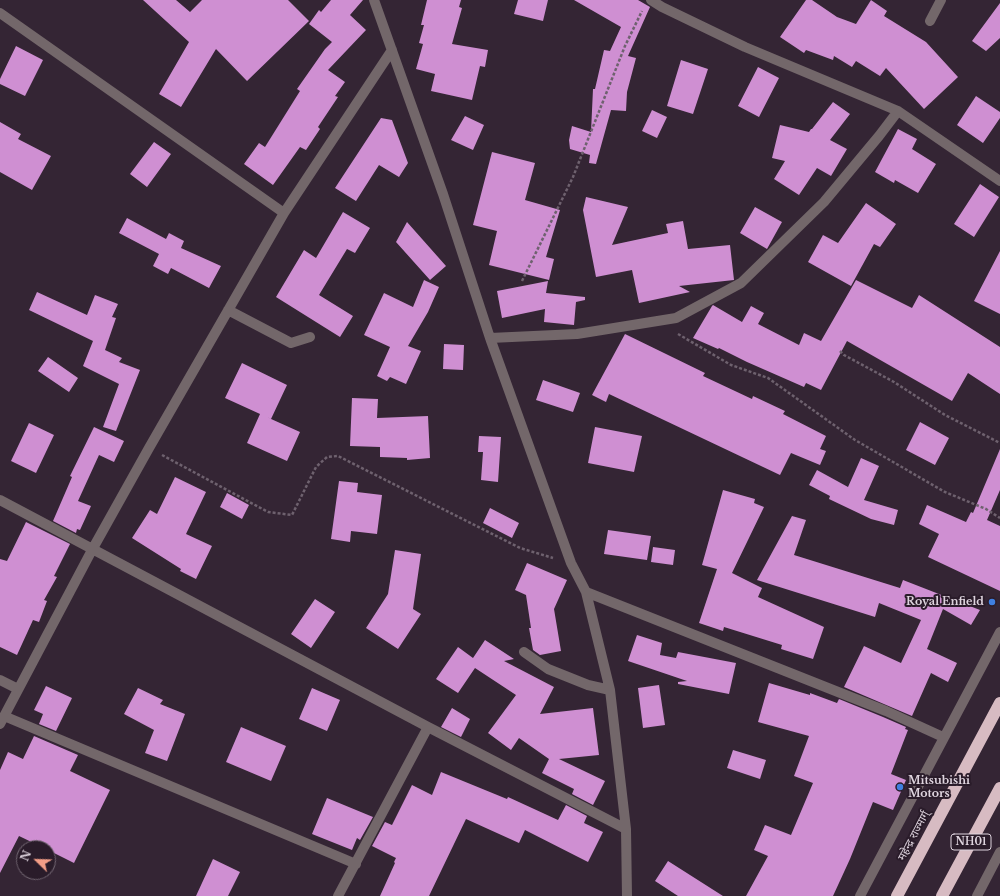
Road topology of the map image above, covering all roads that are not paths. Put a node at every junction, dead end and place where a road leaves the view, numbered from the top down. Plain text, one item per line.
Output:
1 (374, 0) edge
2 (941, 0) edge
3 (647, 3) edge
4 (0, 13) edge
5 (930, 20) dead end
6 (392, 50) junction
7 (898, 111) junction
8 (1000, 181) edge
9 (284, 212) junction
10 (228, 310) junction
11 (310, 337) dead end
12 (490, 338) junction
13 (0, 500) edge
14 (92, 550) junction
15 (586, 592) junction
16 (1000, 632) edge
17 (524, 652) dead end
18 (0, 680) edge
19 (18, 689) junction
20 (610, 690) junction
21 (1000, 703) edge
22 (2, 720) edge
23 (428, 727) junction
24 (943, 737) junction
25 (1000, 788) edge
26 (626, 829) junction
27 (1000, 852) edge
28 (356, 864) junction
29 (338, 896) edge
30 (627, 896) edge
31 (860, 896) edge
32 (897, 896) edge
33 (942, 896) edge
34 (976, 896) edge

1 - 6 street
2 - 5 street
3 - 7 street
4 - 9 street
6 - 9 street
6 - 12 street
7 - 8 street
7 - 12 street
9 - 10 street
10 - 11 street
10 - 14 street
12 - 15 street
13 - 14 street
14 - 19 street
14 - 23 street
15 - 20 street
15 - 24 street
16 - 24 street
17 - 20 street
18 - 19 street
19 - 22 street
20 - 26 street
21 - 32 highway, महेन्द्र राज्मार्ग्
22 - 28 street
23 - 26 street
23 - 28 street
24 - 31 street
25 - 33 highway, NH01
26 - 30 street
27 - 34 street
28 - 29 street

